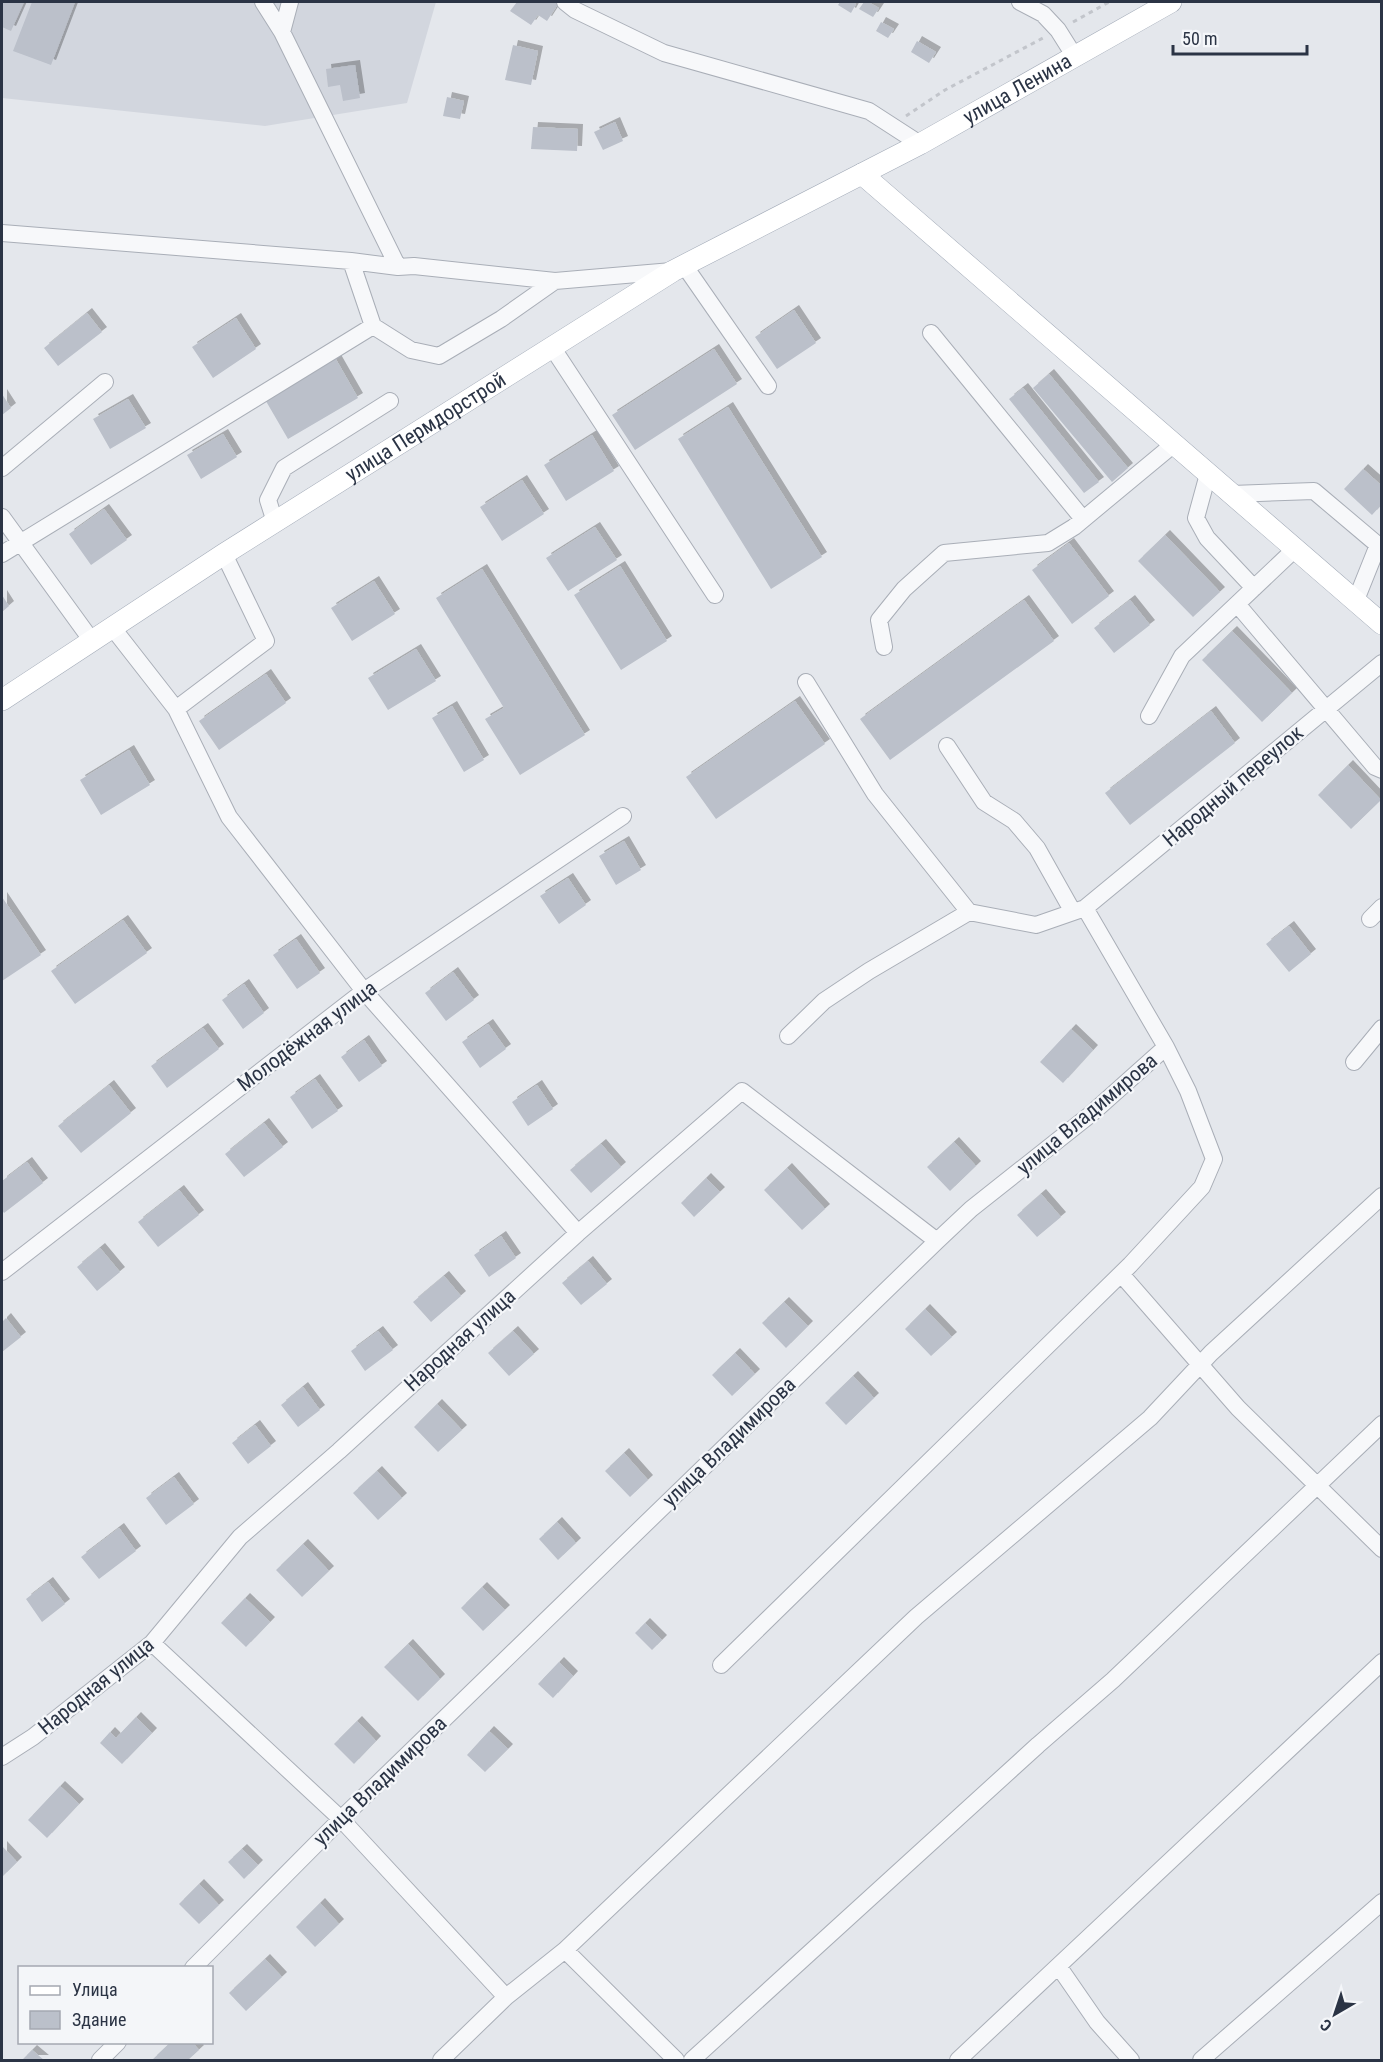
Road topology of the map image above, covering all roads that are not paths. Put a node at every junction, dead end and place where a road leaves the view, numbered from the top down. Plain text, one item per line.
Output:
1 (263, 2) edge
2 (290, 2) edge
3 (565, 2) edge
4 (1020, 2) edge
5 (1171, 2) edge
6 (282, 32) junction
7 (1075, 57) junction
8 (920, 144) junction
9 (862, 174) junction
10 (2, 234) edge
11 (351, 261) junction
12 (398, 267) junction
13 (678, 268) junction
14 (555, 281) junction
15 (373, 326) junction
16 (931, 333) dead end
17 (552, 347) junction
18 (105, 382) dead end
19 (768, 386) dead end
20 (390, 401) dead end
21 (1174, 444) junction
22 (2, 468) edge
23 (1208, 474) junction
24 (1232, 494) junction
25 (2, 517) edge
26 (1083, 519) junction
27 (275, 522) junction
28 (20, 542) junction
29 (1295, 549) junction
30 (2, 554) edge
31 (224, 554) junction
32 (1254, 588) junction
33 (715, 595) dead end
34 (1356, 600) junction
35 (1237, 604) junction
36 (1382, 624) edge
37 (112, 627) junction
38 (92, 641) junction
39 (884, 647) dead end
40 (1382, 663) edge
41 (806, 682) dead end
42 (2, 700) edge
43 (1327, 708) junction
44 (176, 709) junction
45 (1149, 716) dead end
46 (947, 746) dead end
47 (1382, 770) edge
48 (623, 816) dead end
49 (1079, 910) junction
50 (969, 912) junction
51 (364, 991) junction
52 (1382, 1029) edge
53 (788, 1036) dead end
54 (1166, 1047) junction
55 (1354, 1062) dead end
56 (1382, 1196) edge
57 (578, 1233) junction
58 (937, 1241) junction
59 (2, 1272) edge
60 (1121, 1274) junction
61 (1201, 1364) junction
62 (1382, 1424) edge
63 (1317, 1485) junction
64 (1382, 1549) edge
65 (152, 1643) junction
66 (1382, 1662) edge
67 (721, 1665) dead end
68 (2, 1757) edge
69 (341, 1819) junction
70 (1382, 1902) edge
71 (565, 1950) junction
72 (195, 1966) edge
73 (1059, 1967) junction
74 (506, 1997) junction
75 (117, 2044) edge
76 (100, 2061) edge
77 (441, 2061) edge
78 (676, 2061) edge
79 (692, 2061) edge
80 (958, 2061) edge
81 (1131, 2061) edge
82 (1201, 2061) edge

1 - 6 street
2 - 6 street
3 - 8 street
4 - 7 street
5 - 7 main road, улица Ленина
6 - 12 street
7 - 8 main road, улица Ленина
8 - 9 main road, улица Ленина
9 - 13 main road, улица Пермдорстрой
9 - 21 main road
10 - 11 street
11 - 12 street
11 - 15 street
12 - 14 street
13 - 14 street
13 - 17 main road, улица Пермдорстрой
13 - 19 street
14 - 15 street
15 - 28 street
16 - 26 street
17 - 27 main road, улица Пермдорстрой
17 - 33 street
18 - 22 street
20 - 27 street
21 - 23 main road
21 - 26 street
23 - 24 main road
23 - 32 street
24 - 29 main road
24 - 34 street
25 - 28 street
26 - 39 street
27 - 31 main road, улица Пермдорстрой
28 - 30 street
28 - 38 street
29 - 32 street
29 - 34 main road
31 - 37 main road, улица Пермдорстрой
31 - 44 street
32 - 35 street
34 - 36 main road
35 - 43 street
35 - 45 street
37 - 38 main road, улица Пермдорстрой
37 - 44 street
38 - 42 main road, улица Пермдорстрой
40 - 43 street, Народный переулок
41 - 50 street
43 - 47 street
43 - 49 street, Народный переулок
44 - 51 street
46 - 49 street, улица Владимирова
48 - 51 street, Молодёжная улица
49 - 50 street
49 - 54 street, улица Владимирова
50 - 53 street
51 - 57 street
51 - 59 street, Молодёжная улица
52 - 55 street
54 - 58 street, улица Владимирова
54 - 60 street
56 - 61 street
57 - 58 street, Народная улица
57 - 65 street, Народная улица
58 - 69 street, улица Владимирова
60 - 61 street
60 - 67 street
61 - 63 street
61 - 71 street
62 - 63 street
63 - 64 street
63 - 79 street
65 - 68 street, Народная улица
65 - 69 street
66 - 73 street
69 - 72 street, улица Владимирова
69 - 74 street
70 - 82 street
71 - 74 street
71 - 78 street
73 - 80 street
73 - 81 street
74 - 77 street
75 - 76 street

